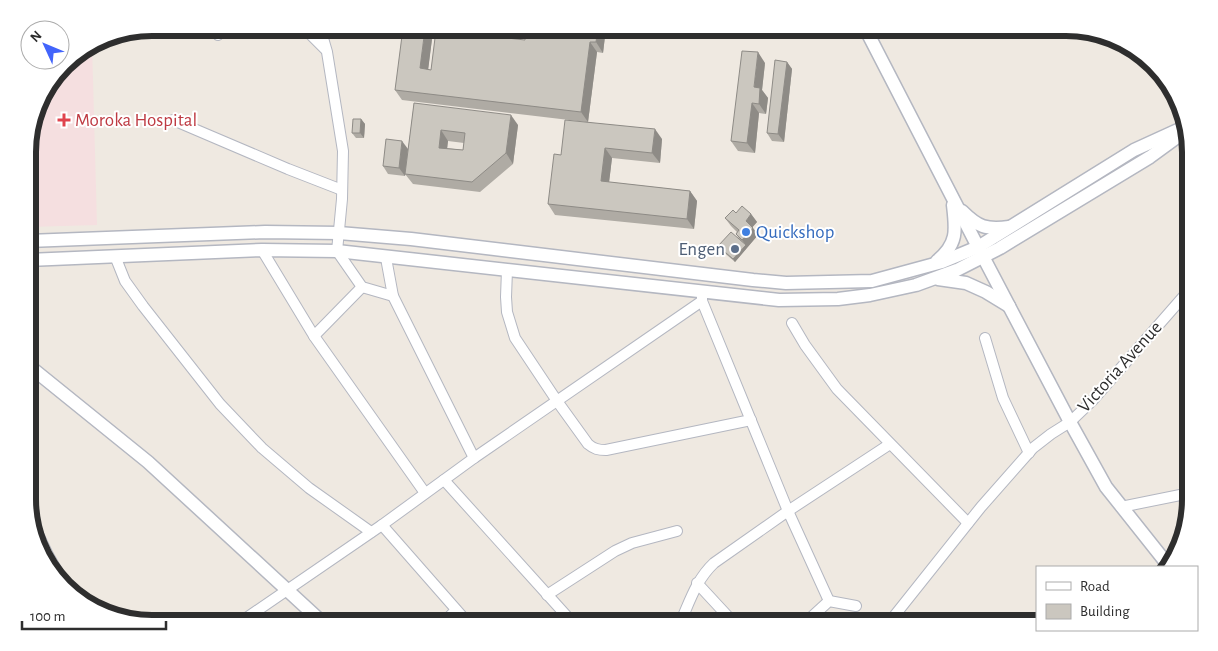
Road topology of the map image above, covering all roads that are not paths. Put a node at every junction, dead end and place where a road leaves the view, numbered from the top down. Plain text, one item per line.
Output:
1 (312, 36) edge
2 (322, 36) edge
3 (869, 36) edge
4 (327, 52) junction
5 (173, 120) dead end
6 (1180, 131) edge
7 (1180, 133) edge
8 (342, 190) junction
9 (954, 201) junction
10 (1014, 226) junction
11 (339, 233) junction
12 (36, 241) edge
13 (262, 250) junction
14 (337, 251) junction
15 (981, 252) junction
16 (115, 256) junction
17 (386, 258) junction
18 (36, 260) edge
19 (933, 264) junction
20 (507, 270) junction
21 (934, 278) junction
22 (362, 287) junction
23 (393, 296) junction
24 (702, 296) junction
25 (1182, 299) edge
26 (1011, 308) junction
27 (792, 323) dead end
28 (314, 336) junction
29 (985, 338) dead end
30 (36, 371) edge
31 (557, 401) junction
32 (751, 420) junction
33 (1070, 422) junction
34 (890, 444) junction
35 (1029, 453) junction
36 (474, 458) junction
37 (444, 480) junction
38 (425, 493) junction
39 (1182, 495) edge
40 (1122, 507) junction
41 (788, 511) junction
42 (968, 523) junction
43 (382, 525) junction
44 (677, 531) dead end
45 (371, 532) junction
46 (1164, 560) edge
47 (697, 583) junction
48 (286, 591) junction
49 (547, 595) junction
50 (829, 601) junction
51 (856, 606) dead end
52 (456, 610) junction
53 (252, 615) edge
54 (312, 615) edge
55 (451, 615) edge
56 (461, 615) edge
57 (566, 615) edge
58 (683, 615) edge
59 (727, 615) edge
60 (814, 615) edge
61 (895, 615) edge

1 - 4 street
2 - 4 street
3 - 9 street
4 - 8 street
5 - 8 street
6 - 10 street
7 - 15 street
8 - 11 street
9 - 10 street
9 - 15 street
9 - 19 street
10 - 15 street
11 - 12 street
11 - 14 street
11 - 19 street
13 - 14 street
13 - 16 street
13 - 28 street
14 - 17 street
14 - 22 street
15 - 19 street
15 - 21 street
15 - 26 street
16 - 18 street
16 - 45 street
17 - 20 street
17 - 23 street
20 - 24 street
20 - 31 street
21 - 24 street
21 - 26 street
22 - 23 street
22 - 28 street
23 - 36 street
24 - 31 street
24 - 32 street
25 - 33 street, Victoria Avenue
26 - 33 street
27 - 34 street
28 - 38 street
29 - 35 street
30 - 48 street
31 - 32 street
31 - 36 street
32 - 41 street
33 - 35 street, Victoria Avenue
33 - 40 street
34 - 41 street
34 - 42 street
35 - 42 street, Victoria Avenue
36 - 37 street
37 - 38 street
37 - 49 street
38 - 43 street
39 - 40 street
40 - 46 street
41 - 47 street
41 - 50 street
42 - 61 street, Victoria Avenue
43 - 45 street
43 - 52 street
44 - 49 street
45 - 48 street
47 - 58 street
47 - 59 street
48 - 53 street
48 - 54 street
49 - 57 street
50 - 51 street
50 - 60 street
52 - 55 street
52 - 56 street

